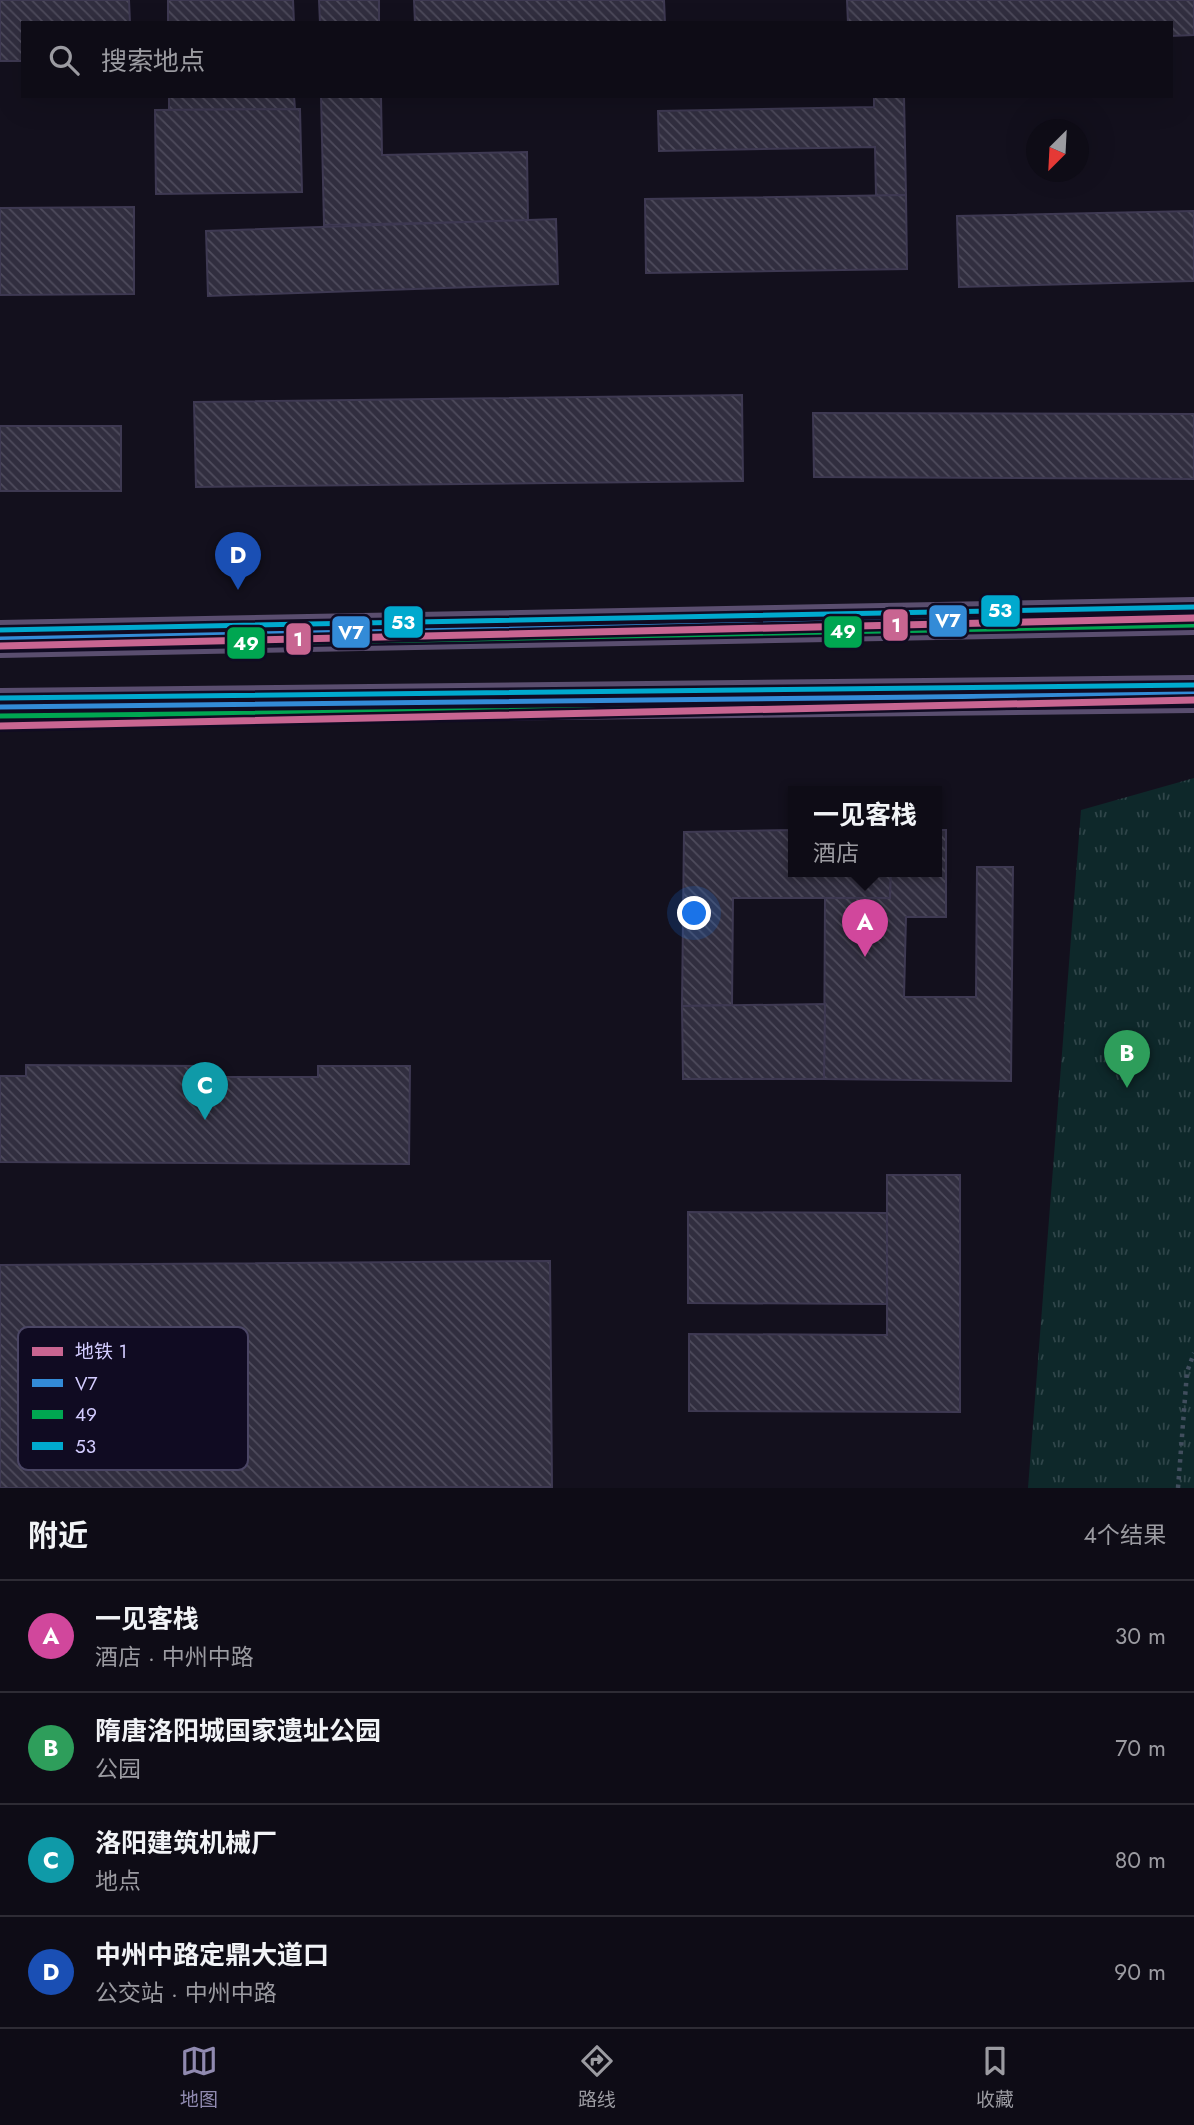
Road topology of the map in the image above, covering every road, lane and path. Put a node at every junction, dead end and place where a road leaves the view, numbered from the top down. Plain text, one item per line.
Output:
1 (1194, 616) edge
2 (0, 639) edge
3 (1194, 694) edge
4 (0, 707) edge
5 (1194, 1353) edge
6 (1178, 1488) edge

1 - 2 main road
3 - 4 main road
5 - 6 path

